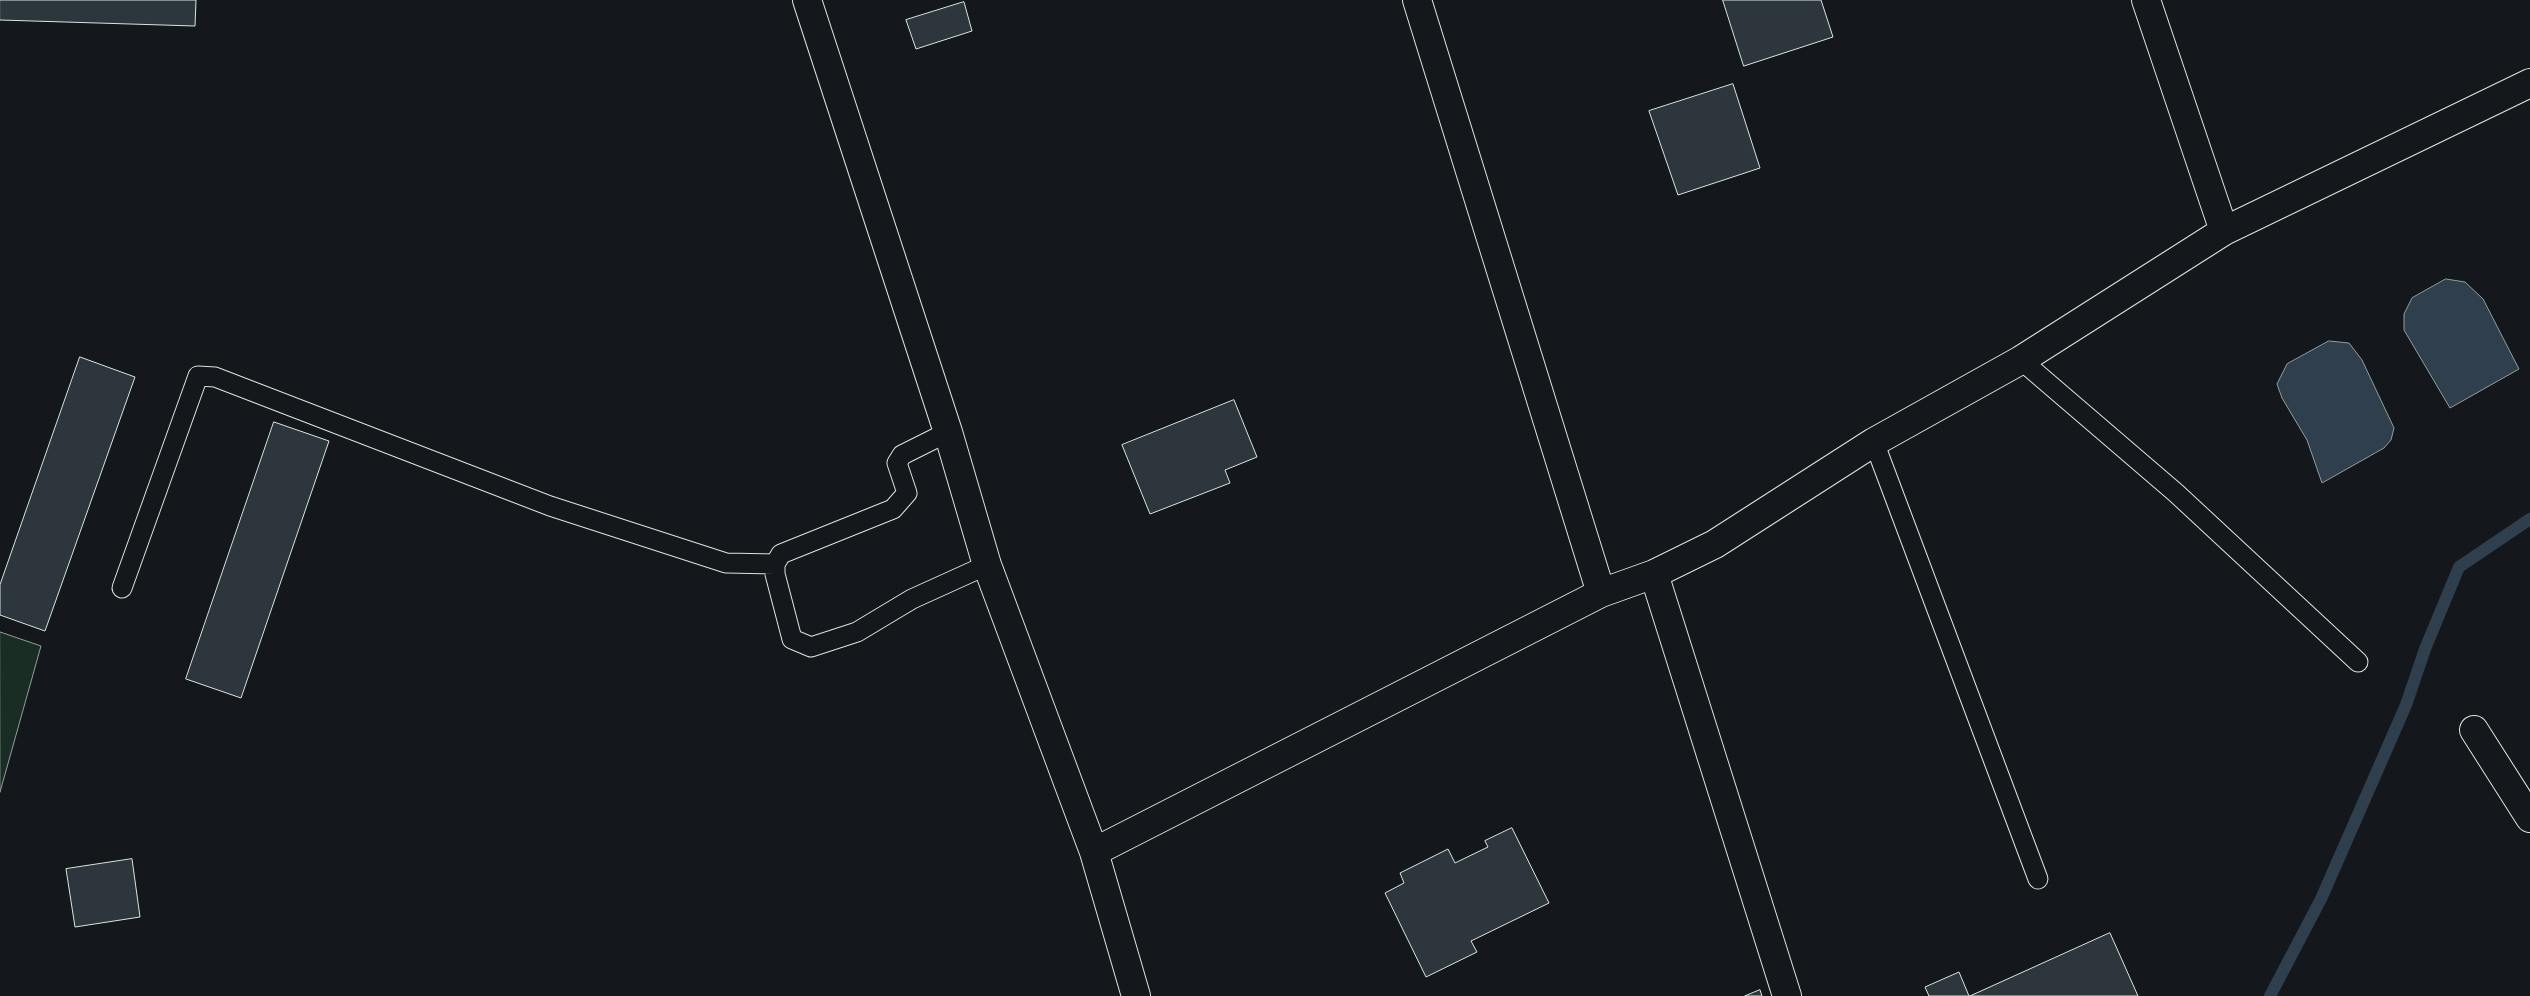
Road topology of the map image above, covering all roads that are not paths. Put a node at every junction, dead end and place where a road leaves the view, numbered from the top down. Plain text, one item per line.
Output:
1 (807, 0) edge
2 (1417, 0) edge
3 (2146, 0) edge
4 (2530, 83) edge
5 (2224, 231) junction
6 (2021, 360) junction
7 (948, 432) junction
8 (1874, 442) junction
9 (775, 564) junction
10 (987, 565) junction
11 (1654, 574) junction
12 (122, 588) dead end
13 (1602, 593) junction
14 (2358, 662) dead end
15 (2474, 730) dead end
16 (2530, 818) edge
17 (1094, 852) junction
18 (2038, 879) dead end
19 (1136, 996) edge
20 (1787, 996) edge

1 - 7 street
2 - 13 street
3 - 5 street
4 - 5 street
5 - 6 street
6 - 8 street
6 - 14 lane
7 - 9 lane
7 - 10 street
8 - 11 street
8 - 18 lane
9 - 10 lane
9 - 12 lane
10 - 17 street
11 - 13 street
11 - 20 street
13 - 17 street
15 - 16 street
17 - 19 street

